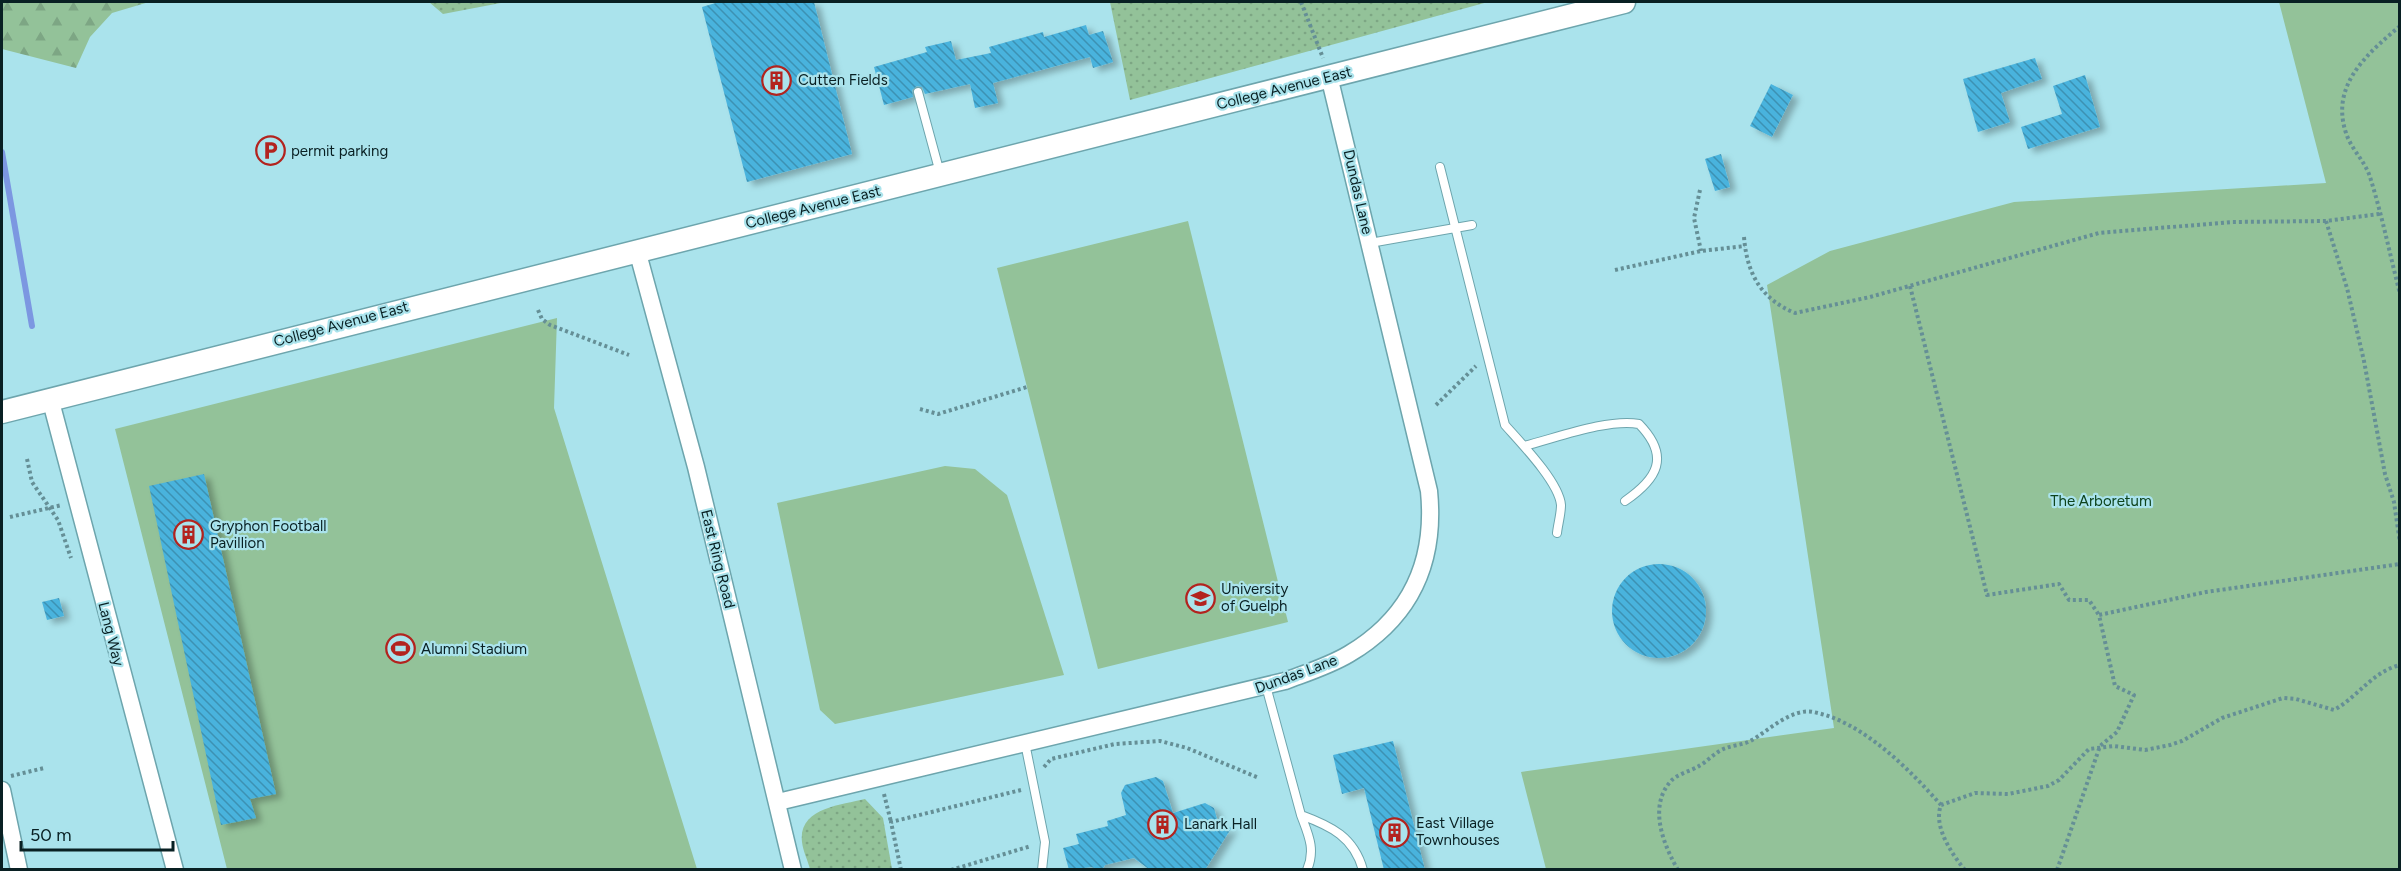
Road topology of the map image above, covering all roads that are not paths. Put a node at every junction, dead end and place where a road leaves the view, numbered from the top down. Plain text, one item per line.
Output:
1 (1624, 2) edge
2 (1329, 76) junction
3 (918, 92) dead end
4 (1440, 167) dead end
5 (941, 176) junction
6 (1472, 225) dead end
7 (1456, 228) junction
8 (1370, 243) junction
9 (638, 250) junction
10 (50, 398) junction
11 (2, 412) edge
12 (1524, 446) junction
13 (1624, 501) dead end
14 (1557, 533) dead end
15 (1266, 686) junction
16 (1025, 744) junction
17 (2, 790) edge
18 (778, 802) junction
19 (1301, 815) junction
20 (18, 870) edge
21 (175, 870) edge
22 (793, 870) edge
23 (1042, 870) edge
24 (1306, 870) edge
25 (1363, 870) edge

1 - 2 street, College Avenue East
2 - 5 street, College Avenue East
2 - 8 street, Dundas Lane
3 - 5 lane
4 - 7 lane
5 - 9 street, College Avenue East
6 - 7 lane
7 - 8 lane
7 - 12 lane
8 - 15 street, Dundas Lane
9 - 10 street, College Avenue East
9 - 18 street, East Ring Road
10 - 11 street, College Avenue East
10 - 21 street, Lang Way
12 - 13 lane
12 - 14 lane
15 - 16 street, Dundas Lane
15 - 19 lane
16 - 18 street, Dundas Lane
16 - 23 lane
17 - 20 street
18 - 22 street, East Ring Road
19 - 24 lane
19 - 25 lane

